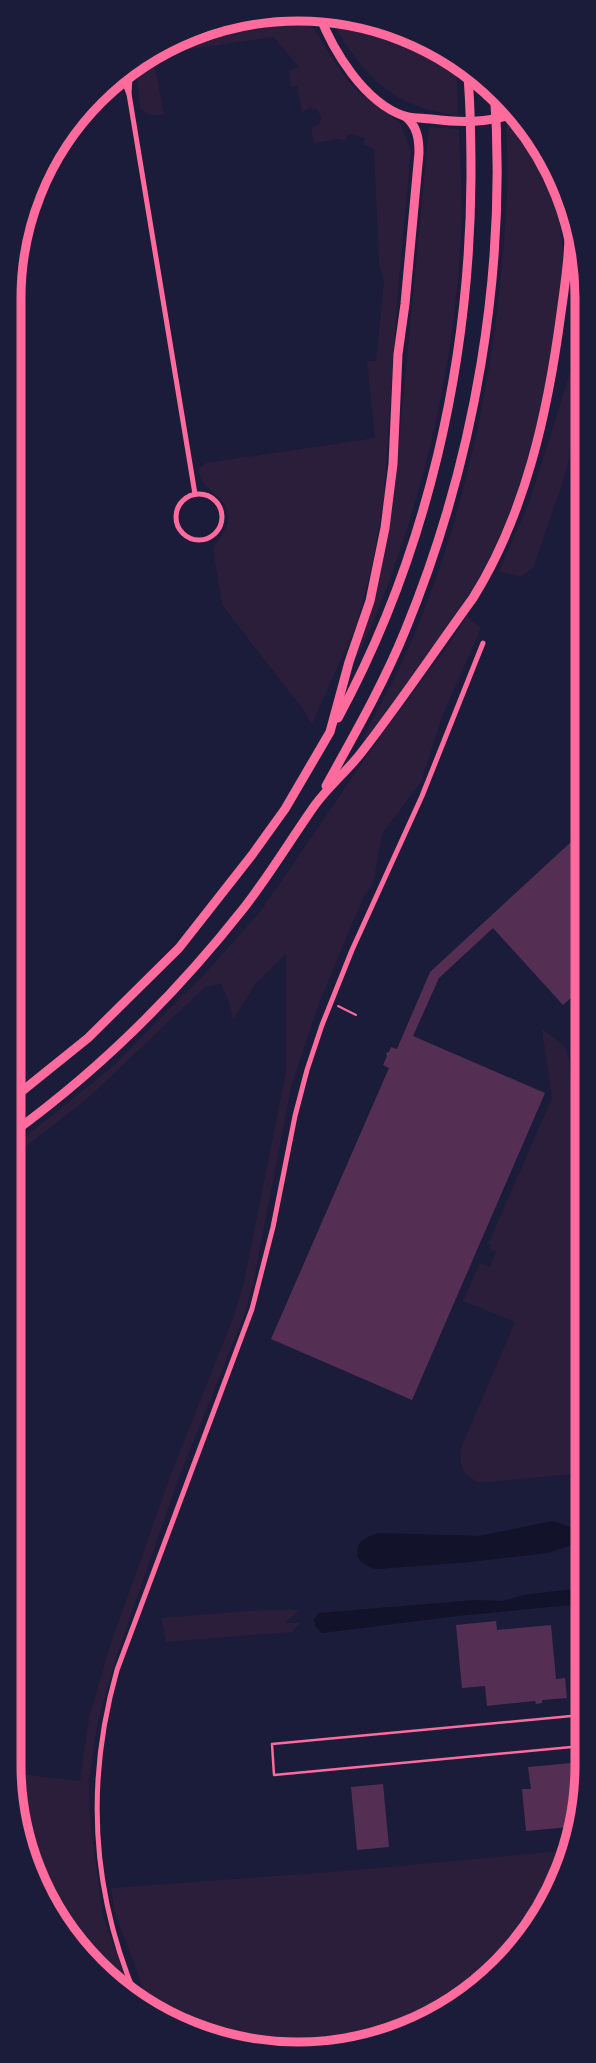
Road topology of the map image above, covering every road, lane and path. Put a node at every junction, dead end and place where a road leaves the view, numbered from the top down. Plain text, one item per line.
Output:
1 (319, 22) edge
2 (322, 22) edge
3 (324, 28) junction
4 (131, 77) edge
5 (468, 79) edge
6 (124, 82) edge
7 (129, 94) junction
8 (495, 103) edge
9 (405, 116) junction
10 (507, 116) edge
11 (569, 238) edge
12 (195, 494) junction
13 (483, 643) dead end
14 (330, 732) junction
15 (317, 803) junction
16 (331, 1003) junction
17 (356, 1015) dead end
18 (21, 1092) edge
19 (21, 1126) edge
20 (575, 1716) edge
21 (575, 1746) edge
22 (133, 1987) edge

1 - 3 street
2 - 3 highway
3 - 9 highway
4 - 7 street
5 - 14 highway
6 - 7 street
7 - 12 street
8 - 15 highway
9 - 10 highway
9 - 14 highway
11 - 15 highway
12 - 12 street
13 - 16 street
14 - 18 highway
15 - 19 highway
16 - 17 path
16 - 22 street
20 - 21 lane

